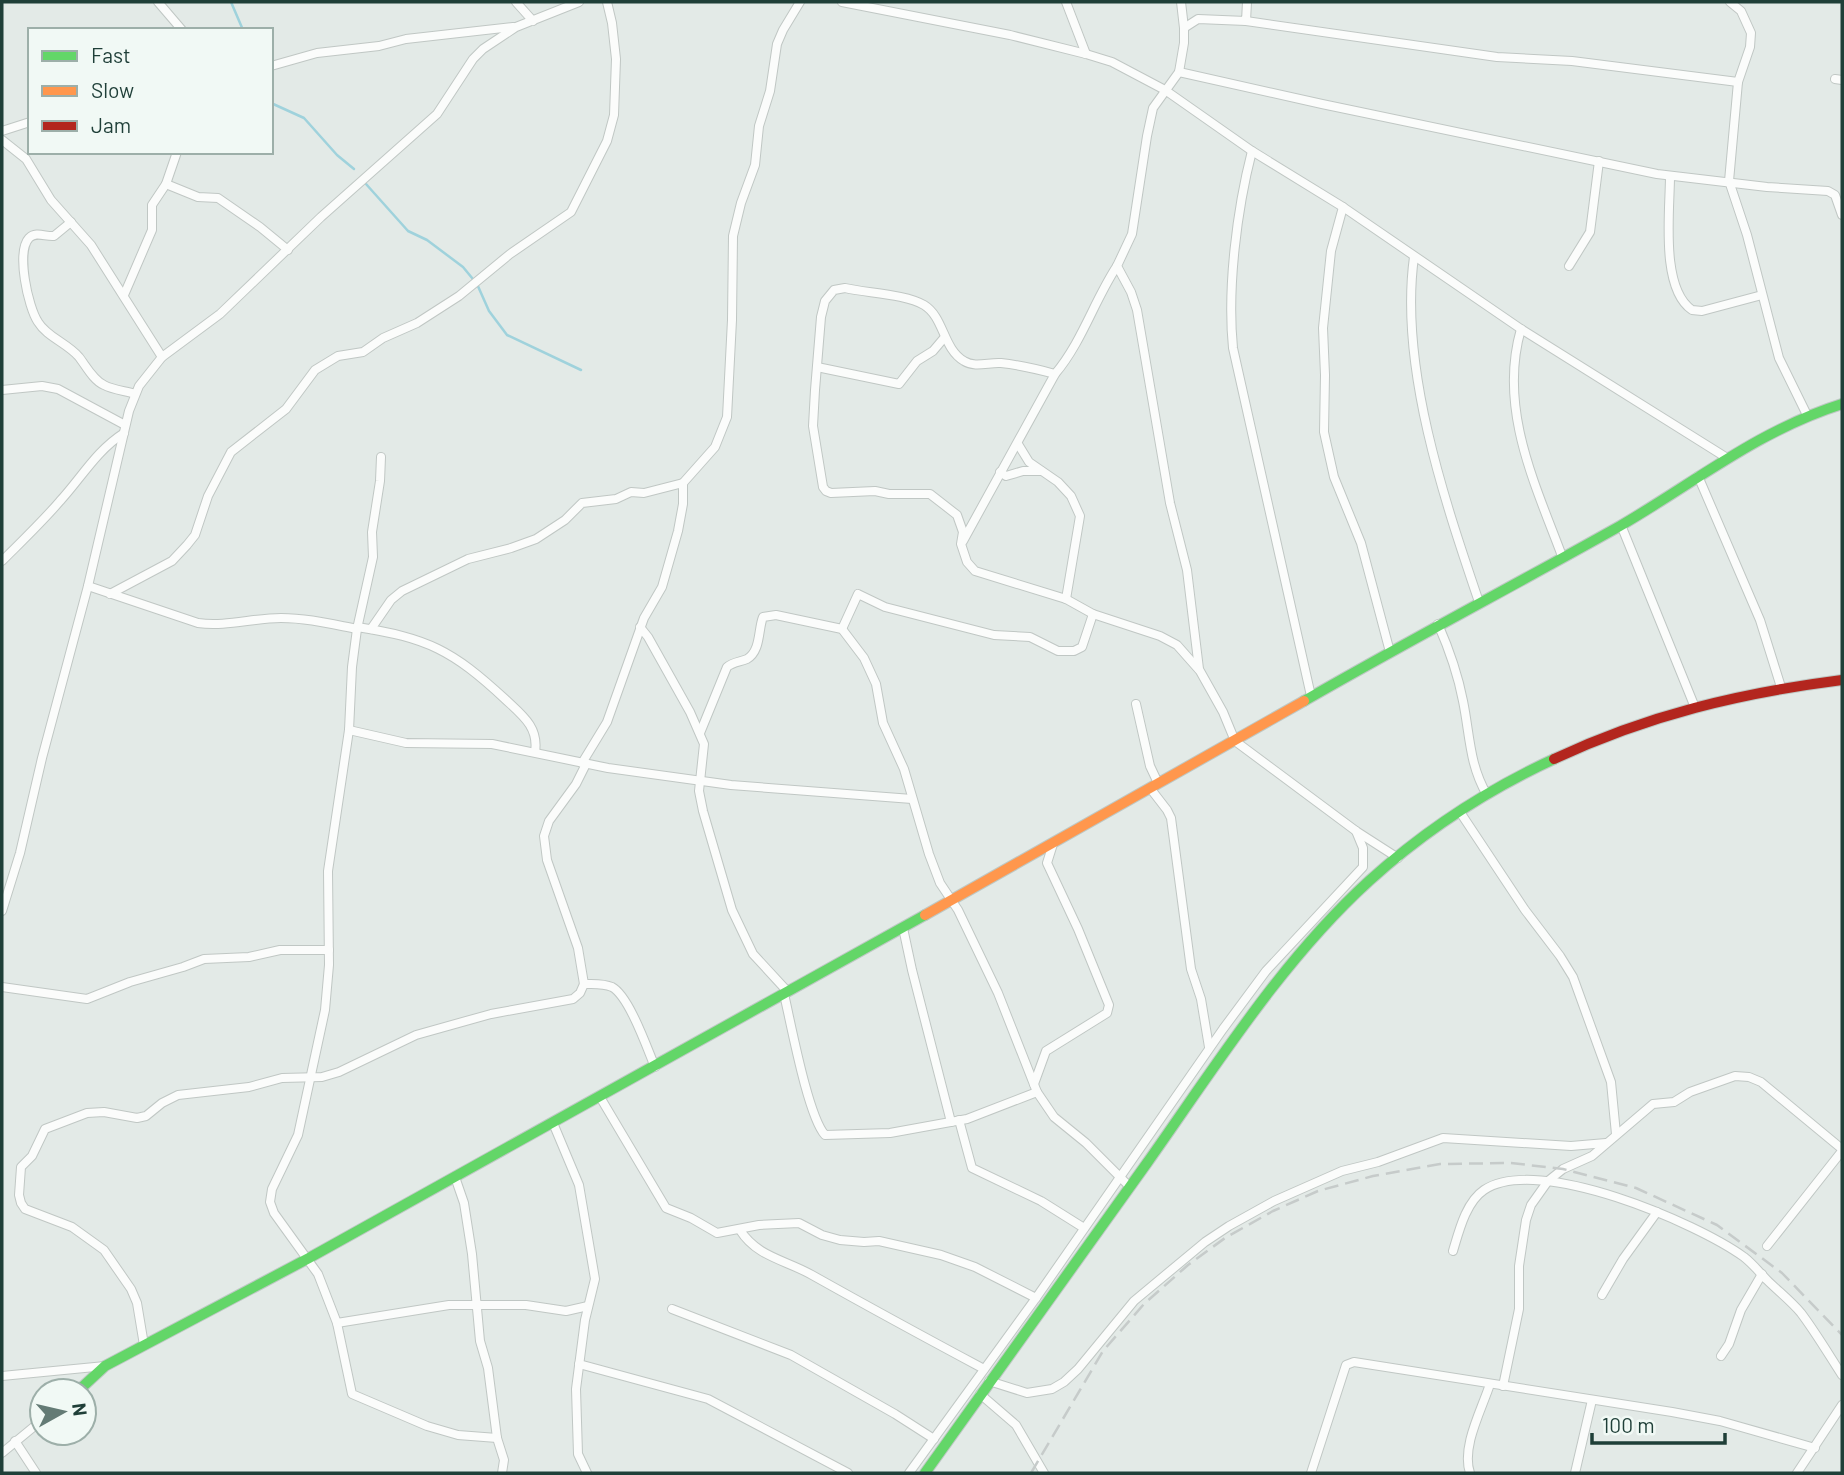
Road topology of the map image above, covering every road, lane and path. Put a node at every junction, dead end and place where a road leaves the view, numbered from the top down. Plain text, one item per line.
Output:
1 (158, 2) edge
2 (516, 2) edge
3 (579, 2) edge
4 (607, 2) edge
5 (800, 2) edge
6 (842, 2) edge
7 (1066, 2) edge
8 (1181, 2) edge
9 (1247, 2) edge
10 (1731, 2) edge
11 (533, 21) junction
12 (1246, 21) junction
13 (516, 27) junction
14 (180, 28) edge
15 (1184, 28) junction
16 (1086, 54) junction
17 (273, 65) edge
18 (1179, 72) junction
19 (1738, 82) junction
20 (1165, 90) junction
21 (28, 123) edge
22 (2, 131) edge
23 (2, 140) edge
24 (1252, 151) junction
25 (176, 154) edge
26 (1599, 161) junction
27 (1670, 176) junction
28 (1729, 181) junction
29 (166, 184) junction
30 (1343, 207) junction
31 (1842, 215) edge
32 (71, 222) junction
33 (288, 250) junction
34 (1414, 257) junction
35 (1117, 266) junction
36 (1569, 266) dead end
37 (124, 295) junction
38 (1762, 295) junction
39 (1521, 329) junction
40 (944, 338) junction
41 (162, 357) junction
42 (817, 367) junction
43 (1055, 374) junction
44 (2, 390) edge
45 (135, 394) junction
46 (1841, 408) edge
47 (1807, 415) junction
48 (125, 429) junction
49 (1018, 444) junction
50 (380, 457) dead end
51 (1727, 458) junction
52 (1041, 471) junction
53 (1000, 472) junction
54 (1698, 477) junction
55 (683, 483) junction
56 (1620, 525) junction
57 (961, 544) junction
58 (1562, 556) junction
59 (2, 561) edge
60 (88, 586) junction
61 (110, 594) junction
62 (1066, 599) junction
63 (1479, 602) junction
64 (1093, 614) junction
65 (1438, 624) junction
66 (640, 627) junction
67 (357, 628) junction
68 (370, 629) junction
69 (842, 629) junction
70 (1390, 652) junction
71 (1199, 671) junction
72 (1842, 680) edge
73 (1781, 687) junction
74 (1311, 696) junction
75 (1136, 704) dead end
76 (1694, 705) junction
77 (349, 730) junction
78 (700, 733) junction
79 (1235, 741) junction
80 (535, 752) junction
81 (584, 763) junction
82 (701, 781) junction
83 (1154, 786) junction
84 (1487, 795) junction
85 (912, 799) junction
86 (1460, 812) junction
87 (1356, 831) junction
88 (1053, 844) junction
89 (1398, 858) junction
90 (951, 901) junction
91 (2, 911) edge
92 (903, 928) junction
93 (329, 950) junction
94 (584, 984) junction
95 (2, 987) edge
96 (786, 993) junction
97 (1209, 1047) junction
98 (655, 1067) junction
99 (310, 1078) junction
100 (1036, 1088) junction
101 (600, 1097) junction
102 (955, 1121) junction
103 (553, 1123) junction
104 (1616, 1134) junction
105 (1606, 1143) junction
106 (1842, 1150) edge
107 (1119, 1176) junction
108 (455, 1177) junction
109 (1548, 1181) junction
110 (1129, 1186) junction
111 (1657, 1212) junction
112 (1084, 1228) junction
113 (740, 1230) junction
114 (1767, 1246) dead end
115 (1452, 1251) dead end
116 (309, 1258) junction
117 (1762, 1274) junction
118 (1602, 1295) dead end
119 (1036, 1298) junction
120 (477, 1306) junction
121 (588, 1306) junction
122 (672, 1309) dead end
123 (337, 1323) junction
124 (144, 1345) junction
125 (1721, 1356) dead end
126 (579, 1364) junction
127 (106, 1366) junction
128 (984, 1369) junction
129 (1842, 1375) edge
130 (2, 1376) edge
131 (94, 1377) edge
132 (989, 1381) junction
133 (1490, 1384) junction
134 (1503, 1386) junction
135 (980, 1394) junction
136 (1591, 1400) junction
137 (1842, 1405) edge
138 (28, 1431) edge
139 (497, 1438) junction
140 (934, 1439) junction
141 (15, 1441) junction
142 (1815, 1448) junction
143 (2, 1453) edge
144 (1800, 1472) edge
145 (36, 1473) edge
146 (502, 1473) edge
147 (587, 1473) edge
148 (848, 1473) edge
149 (909, 1473) edge
150 (925, 1473) edge
151 (1044, 1473) edge
152 (1311, 1473) edge
153 (1470, 1473) edge
154 (1575, 1473) edge

1 - 14 street
2 - 11 street
3 - 11 street
4 - 61 street
5 - 55 street
6 - 16 street
7 - 16 street
8 - 15 street
9 - 12 street
10 - 19 street
11 - 13 street
12 - 15 street
12 - 19 street
13 - 17 street
13 - 33 street
15 - 18 street
16 - 20 street
18 - 20 street
18 - 26 street
19 - 28 street
20 - 24 street
20 - 35 street
21 - 22 street
23 - 32 street
24 - 30 street
24 - 74 street
25 - 29 street
26 - 27 street
26 - 36 street
27 - 28 street
27 - 38 street
28 - 31 street
28 - 38 street
29 - 33 street
29 - 37 street
30 - 34 street
30 - 70 street
32 - 37 street
32 - 45 street
33 - 41 street
34 - 39 street
34 - 63 street
35 - 43 street
35 - 71 street
37 - 41 street
38 - 47 street
39 - 51 street
39 - 58 street
40 - 42 street
40 - 42 street
40 - 43 street
41 - 45 street
42 - 57 street
43 - 49 street
44 - 48 street
45 - 48 street
46 - 47 street
47 - 51 street
48 - 59 street
48 - 60 street
49 - 52 street
49 - 53 street
50 - 67 street
51 - 54 street
52 - 53 street
52 - 62 street
53 - 57 street
54 - 56 street
54 - 73 street
55 - 66 street
55 - 68 street
56 - 58 street
56 - 76 street
57 - 62 street
58 - 63 street
60 - 61 street
60 - 91 street
61 - 67 street
62 - 64 street
63 - 65 street
64 - 69 street
64 - 71 street
65 - 70 street
65 - 84 street
66 - 78 street
66 - 81 street
67 - 68 street
67 - 77 street
68 - 80 street
69 - 78 street
69 - 85 street
70 - 74 street
71 - 79 street
72 - 73 street
73 - 76 street
74 - 79 street
75 - 83 street
76 - 84 street
77 - 80 street
77 - 93 street
78 - 82 street
79 - 83 street
79 - 87 street
80 - 81 street
81 - 82 street
81 - 94 street
82 - 85 street
82 - 96 street
83 - 88 street
83 - 97 street
84 - 86 street
85 - 90 street
86 - 89 street
86 - 104 street
87 - 89 street
87 - 97 street
88 - 90 street
88 - 100 street
89 - 110 street
90 - 92 street
90 - 100 street
92 - 96 street
92 - 102 street
93 - 95 street
93 - 99 street
94 - 98 street
94 - 99 street
96 - 98 street
96 - 102 street
97 - 107 street
98 - 101 street
99 - 116 street
99 - 124 street
100 - 102 street
100 - 107 street
101 - 103 street
101 - 113 street
102 - 112 street
103 - 108 street
103 - 121 street
104 - 105 street
104 - 106 street
105 - 109 street
105 - 132 street
106 - 114 street
107 - 110 street
107 - 112 street
108 - 116 street
108 - 120 street
109 - 111 street
109 - 115 street
109 - 134 street
110 - 132 street
111 - 117 street
111 - 118 street
112 - 119 street
113 - 119 street
113 - 128 street
116 - 123 street
116 - 124 street
117 - 125 street
117 - 129 street
119 - 128 street
120 - 121 street
120 - 123 street
120 - 139 street
121 - 126 street
122 - 140 street
123 - 139 street
124 - 127 street
126 - 147 street
126 - 148 street
127 - 130 street
127 - 131 street
128 - 140 street
132 - 135 street
133 - 134 street
133 - 152 street
133 - 153 street
134 - 136 street
135 - 150 street
135 - 151 street
136 - 142 street
136 - 154 street
137 - 142 street
138 - 141 street
139 - 146 street
140 - 149 street
141 - 143 street
141 - 145 street
142 - 144 street

